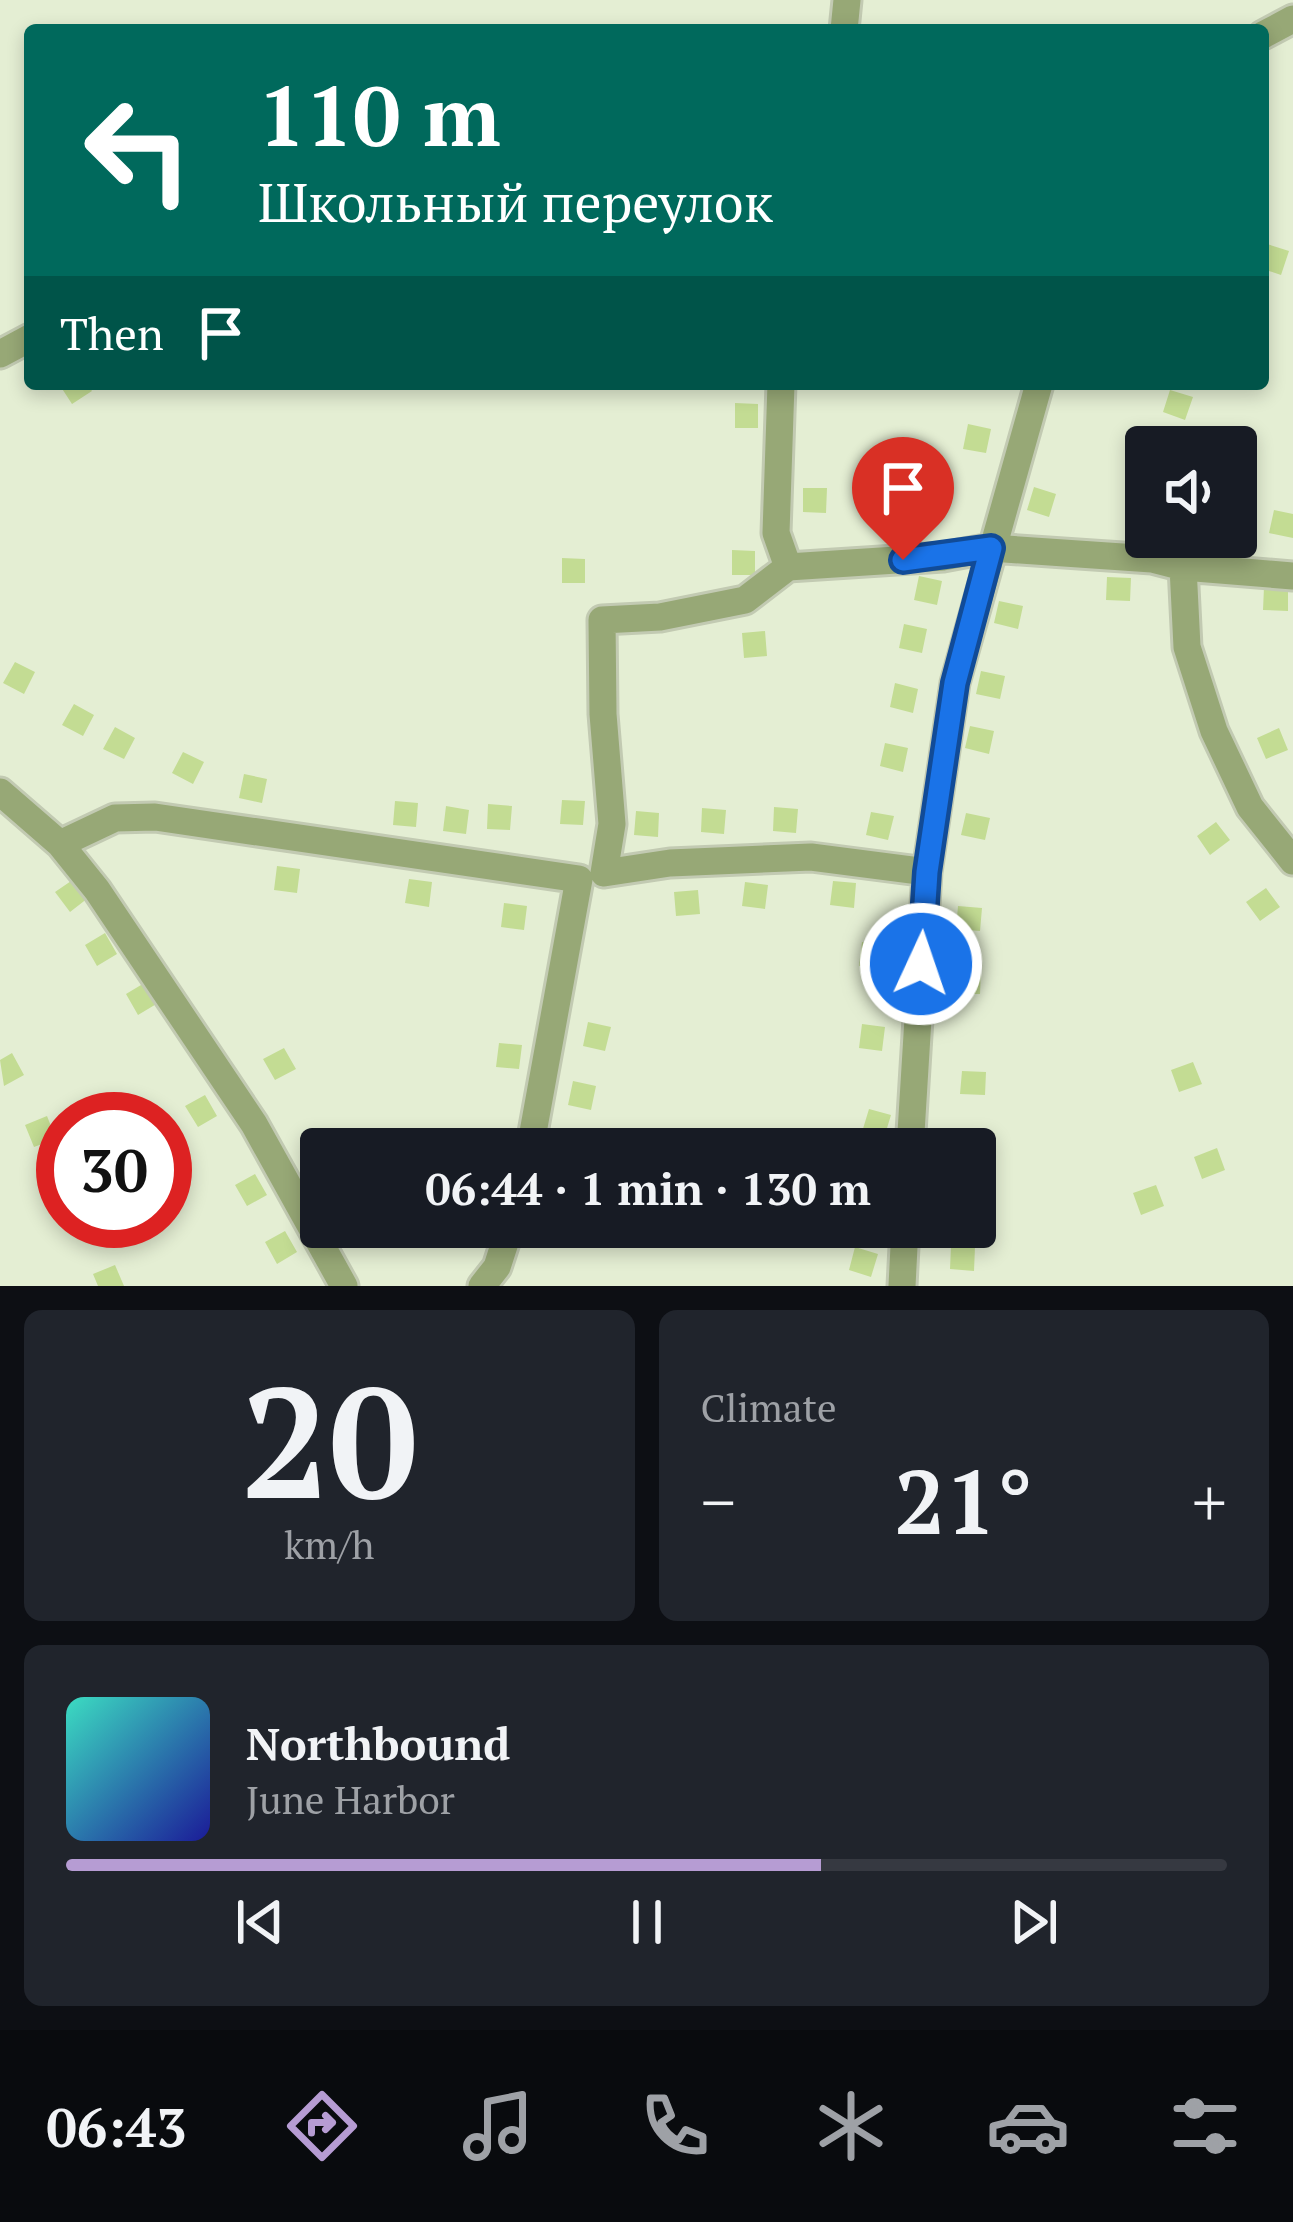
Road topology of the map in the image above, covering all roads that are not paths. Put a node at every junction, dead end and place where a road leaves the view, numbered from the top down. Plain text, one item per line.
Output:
1 (782, 390) edge
2 (1037, 390) edge
3 (991, 548) junction
4 (788, 567) junction
5 (1183, 568) junction
6 (1293, 576) edge
7 (0, 792) edge
8 (60, 844) junction
9 (1293, 861) edge
10 (927, 872) junction
11 (591, 876) junction
12 (534, 1128) edge
13 (911, 1128) edge
14 (503, 1248) edge
15 (904, 1248) edge
16 (344, 1286) edge
17 (482, 1286) edge
18 (902, 1286) edge

1 - 4 street
2 - 3 street
3 - 4 street
3 - 5 street
3 - 10 street
4 - 11 street
5 - 6 street
5 - 9 street
7 - 8 street
8 - 11 street
8 - 16 street
10 - 11 street
10 - 13 street
11 - 12 street
14 - 17 street
15 - 18 street

